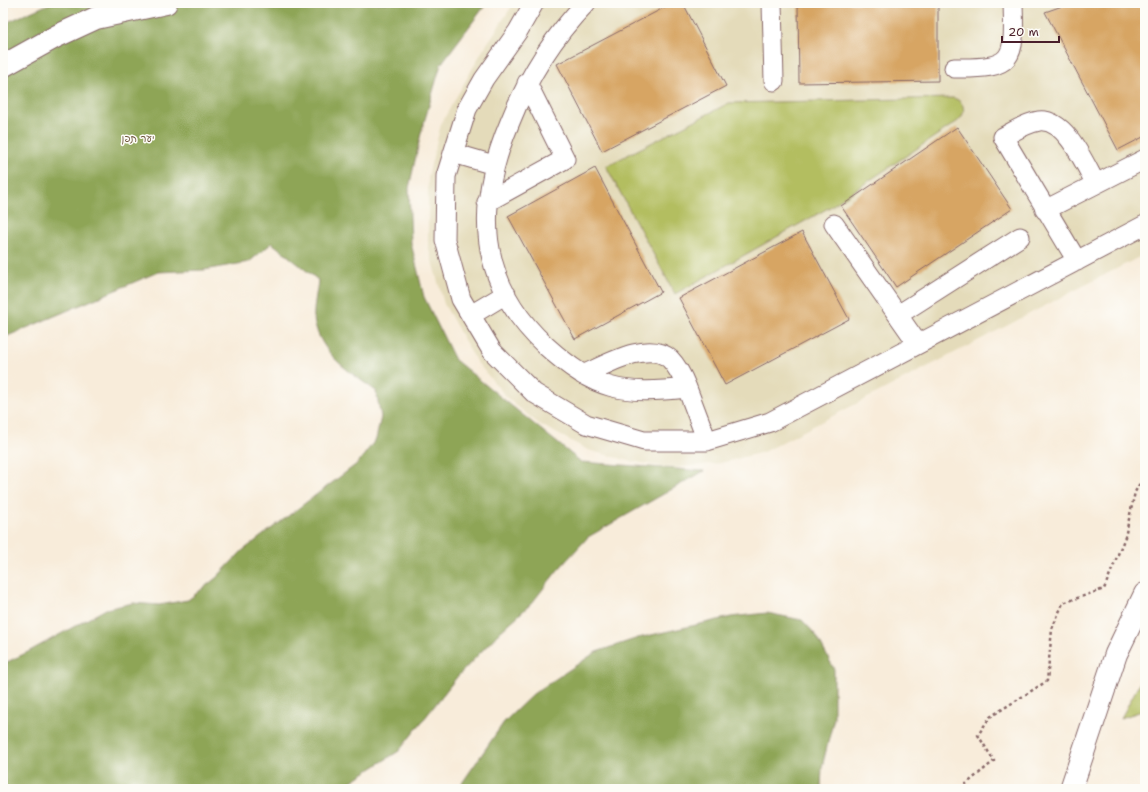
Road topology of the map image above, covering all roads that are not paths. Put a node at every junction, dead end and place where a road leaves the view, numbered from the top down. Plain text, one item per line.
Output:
1 (118, 3) edge
2 (166, 3) edge
3 (526, 3) edge
4 (534, 3) edge
5 (586, 3) edge
6 (772, 3) edge
7 (1013, 3) edge
8 (96, 18) junction
9 (523, 22) junction
10 (3, 66) edge
11 (954, 68) dead end
12 (774, 81) dead end
13 (527, 83) junction
14 (453, 153) junction
15 (1145, 159) edge
16 (494, 165) junction
17 (1096, 184) junction
18 (487, 202) junction
19 (1045, 210) junction
20 (834, 224) dead end
21 (1145, 226) edge
22 (1020, 237) dead end
23 (1078, 261) junction
24 (506, 294) junction
25 (471, 315) junction
26 (898, 315) junction
27 (918, 344) junction
28 (583, 375) junction
29 (687, 388) junction
30 (706, 441) junction
31 (1145, 594) edge
32 (1072, 789) edge

1 - 8 main road
2 - 8 main road
3 - 9 street
4 - 9 street
5 - 13 street
6 - 12 street
7 - 11 street
8 - 10 main road
9 - 14 street
13 - 16 street
13 - 18 street
14 - 16 street
14 - 25 street
15 - 17 street
16 - 18 street
17 - 19 street
17 - 19 street
18 - 24 street
19 - 23 street
20 - 26 street
21 - 23 street
22 - 26 street
23 - 27 street
24 - 25 street
24 - 28 street
25 - 30 street
26 - 27 street
27 - 30 street
28 - 29 street
28 - 29 street
29 - 30 street
31 - 32 main road

